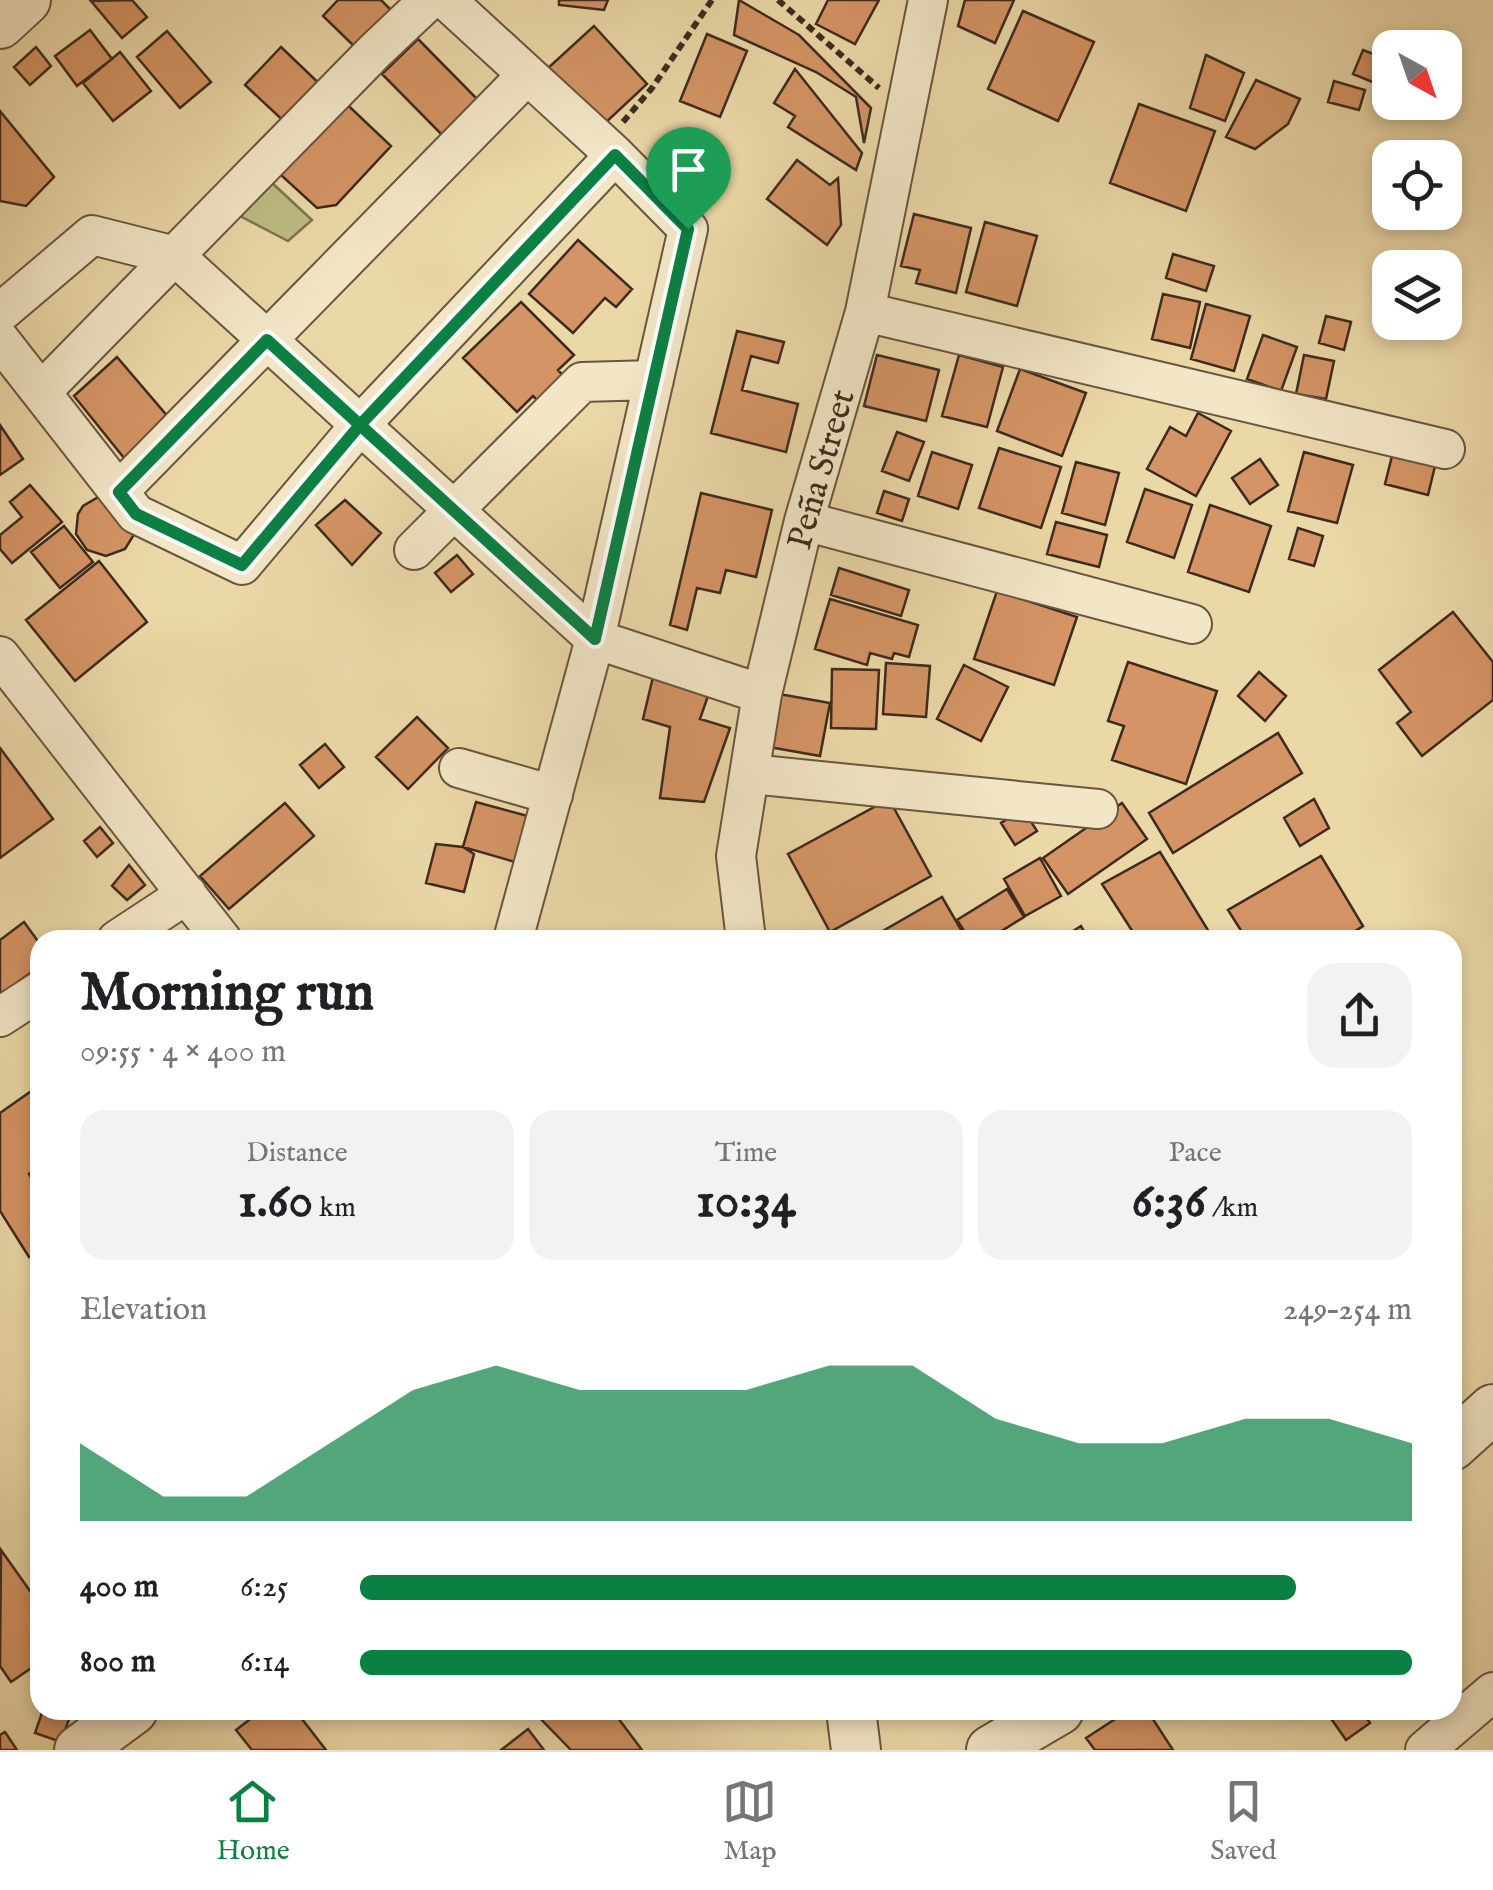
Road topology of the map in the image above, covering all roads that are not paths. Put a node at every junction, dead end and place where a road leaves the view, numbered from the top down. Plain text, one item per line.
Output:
1 (26, 0) edge
2 (430, 0) edge
3 (446, 0) edge
4 (928, 0) edge
5 (0, 24) edge
6 (526, 76) junction
7 (615, 155) junction
8 (174, 256) junction
9 (864, 312) junction
10 (0, 314) edge
11 (0, 340) edge
12 (267, 340) junction
13 (654, 380) junction
14 (41, 392) junction
15 (360, 425) junction
16 (1445, 449) dead end
17 (119, 492) junction
18 (454, 511) junction
19 (804, 521) junction
20 (414, 550) dead end
21 (1192, 624) dead end
22 (595, 639) junction
23 (0, 656) edge
24 (762, 694) junction
25 (459, 768) dead end
26 (750, 774) junction
27 (552, 795) junction
28 (1098, 809) dead end
29 (187, 894) junction
30 (132, 930) edge
31 (214, 930) edge
32 (516, 930) edge
33 (745, 930) edge
34 (30, 998) edge
35 (0, 1017) edge
36 (1493, 1409) edge
37 (1462, 1437) edge
38 (1493, 1692) edge
39 (1462, 1719) edge
40 (120, 1720) edge
41 (852, 1720) edge
42 (1043, 1720) edge
43 (1461, 1720) edge
44 (79, 1750) edge
45 (856, 1750) edge
46 (991, 1750) edge
47 (1426, 1750) edge

1 - 5 street
2 - 8 street
3 - 6 street
4 - 9 street, Peña Street
6 - 7 street
6 - 12 street
7 - 13 street
7 - 15 street
8 - 10 street
8 - 12 street
8 - 14 street
9 - 16 street
9 - 19 street, Peña Street
11 - 14 street
12 - 15 street
12 - 17 street
13 - 18 street
13 - 22 street
14 - 17 street
15 - 17 street
15 - 18 street
18 - 20 street
18 - 22 street
19 - 21 street
19 - 24 street, Peña Street
22 - 24 street
22 - 27 street
23 - 29 street
24 - 26 street, Peña Street
25 - 27 street
26 - 28 street
26 - 33 street, Peña Street
27 - 32 street
29 - 30 street
29 - 31 street
34 - 35 street
36 - 37 street
38 - 39 street
40 - 44 street
41 - 45 street
42 - 46 street
43 - 47 street

